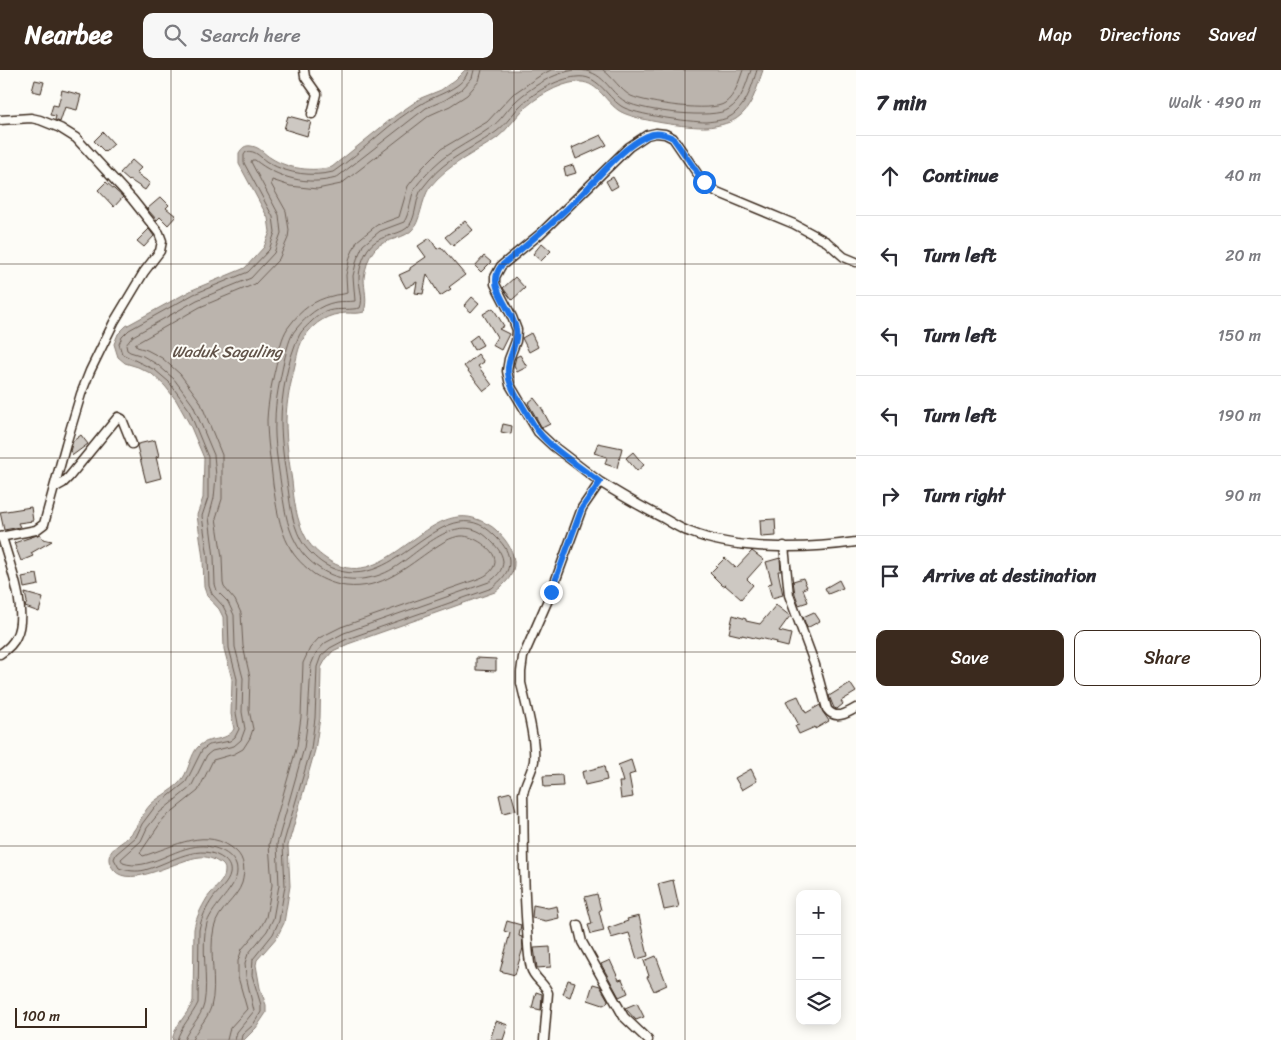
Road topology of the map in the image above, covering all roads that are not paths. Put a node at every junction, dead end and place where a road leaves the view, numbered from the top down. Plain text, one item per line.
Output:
1 (304, 70) edge
2 (312, 114) dead end
3 (0, 120) edge
4 (856, 262) edge
5 (132, 444) dead end
6 (600, 482) junction
7 (54, 488) junction
8 (1, 537) edge
9 (856, 542) edge
10 (784, 546) junction
11 (0, 654) edge
12 (856, 708) edge
13 (578, 925) dead end
14 (544, 1040) edge
15 (648, 1040) edge

1 - 2 street
3 - 7 street
4 - 6 street
5 - 7 street
6 - 10 street
6 - 14 street
7 - 8 street
8 - 11 street
9 - 10 street
10 - 12 street
13 - 15 street

